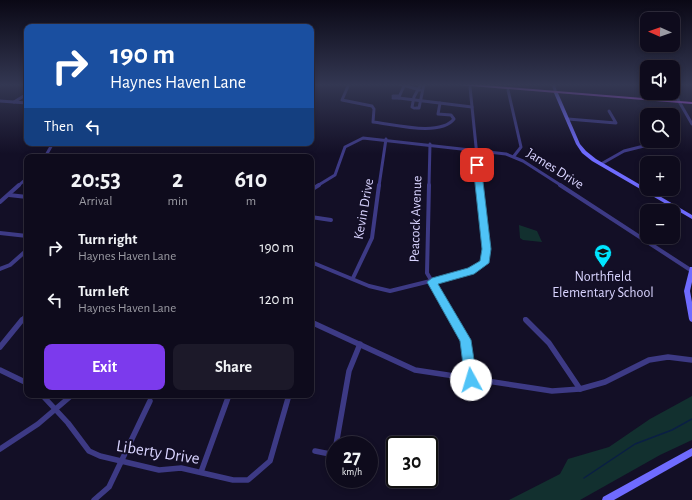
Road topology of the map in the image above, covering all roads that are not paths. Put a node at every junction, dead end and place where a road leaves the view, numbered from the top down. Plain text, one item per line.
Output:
1 (373, 107) edge
2 (439, 107) edge
3 (471, 107) edge
4 (512, 107) edge
5 (563, 107) edge
6 (683, 107) edge
7 (609, 111) dead end
8 (568, 119) junction
9 (692, 124) edge
10 (386, 139) junction
11 (430, 144) junction
12 (640, 147) edge
13 (475, 150) junction
14 (514, 156) junction
15 (600, 164) junction
16 (24, 181) edge
17 (314, 188) edge
18 (8, 195) junction
19 (24, 197) edge
20 (0, 202) edge
21 (314, 217) edge
22 (692, 217) edge
23 (331, 220) dead end
24 (0, 232) edge
25 (24, 236) edge
26 (24, 253) edge
27 (314, 263) edge
28 (0, 269) edge
29 (692, 270) edge
30 (353, 278) junction
31 (432, 282) junction
32 (24, 318) edge
33 (525, 319) dead end
34 (692, 319) edge
35 (314, 323) edge
36 (360, 344) junction
37 (0, 347) edge
38 (692, 360) edge
39 (0, 370) edge
40 (471, 380) junction
41 (24, 382) edge
42 (580, 389) junction
43 (44, 398) edge
44 (69, 398) edge
45 (227, 398) edge
46 (288, 398) edge
47 (150, 402) dead end
48 (55, 411) junction
49 (337, 436) edge
50 (0, 449) edge
51 (315, 450) dead end
52 (326, 452) edge
53 (692, 452) edge
54 (121, 462) junction
55 (201, 472) junction
56 (94, 500) edge
57 (606, 500) edge

1 - 2 street
3 - 13 street
4 - 14 street
5 - 8 street
6 - 9 street
7 - 8 street
8 - 15 street
10 - 11 street, James Drive
10 - 17 street, James Drive
10 - 30 street, Kevin Drive
11 - 13 street, James Drive
11 - 31 street, Peacock Avenue
12 - 15 street
13 - 14 street, James Drive
13 - 31 street
14 - 29 street, James Drive
15 - 22 street
16 - 18 street
18 - 19 street
18 - 20 street
21 - 23 street
24 - 25 street
26 - 28 street
27 - 30 street
29 - 34 street
30 - 31 street
31 - 40 street, Peacock Avenue
32 - 37 street
33 - 42 street
35 - 36 street
36 - 40 street
36 - 49 street
38 - 42 street
39 - 41 street
40 - 42 street
43 - 48 street, Liberty Drive
44 - 48 street
45 - 55 street
46 - 55 street, Liberty Drive
47 - 54 street
48 - 50 street
48 - 54 street, Liberty Drive
51 - 52 street
53 - 57 street
54 - 55 street, Liberty Drive
54 - 56 street

